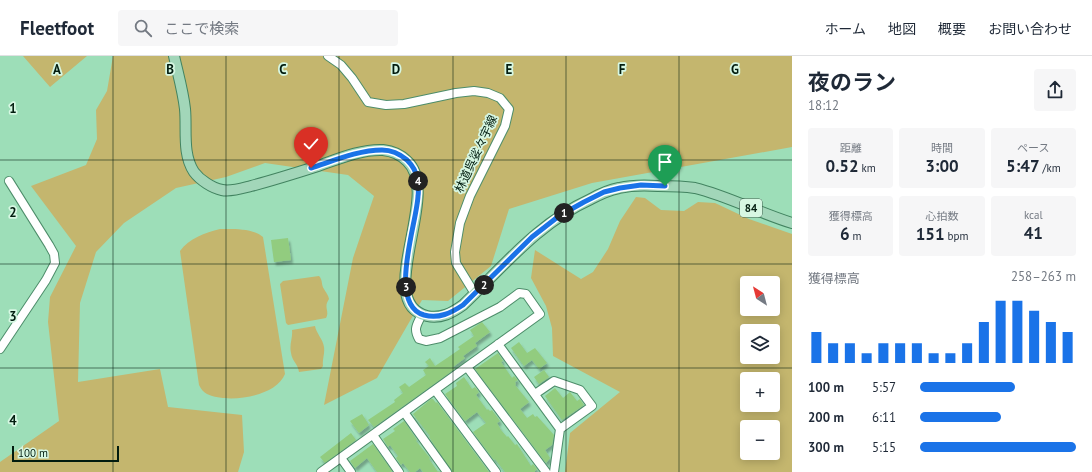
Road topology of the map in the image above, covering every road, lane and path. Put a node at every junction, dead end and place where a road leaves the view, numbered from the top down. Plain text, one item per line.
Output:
1 (174, 56) edge
2 (328, 56) edge
3 (8, 181) dead end
4 (792, 223) edge
5 (475, 294) junction
6 (422, 314) junction
7 (498, 344) junction
8 (0, 349) edge
9 (467, 367) junction
10 (435, 390) junction
11 (535, 394) junction
12 (404, 412) junction
13 (560, 429) junction
14 (373, 435) junction
15 (341, 458) junction
16 (321, 472) edge
17 (351, 472) edge
18 (399, 472) edge
19 (447, 472) edge
20 (496, 472) edge
21 (546, 472) edge
22 (554, 472) edge

1 - 6 main road
2 - 5 street, 林道呉娑々宇線
3 - 8 street
4 - 5 main road, 84
5 - 6 main road, 84
6 - 7 street
7 - 9 street
7 - 11 street
9 - 10 street
9 - 21 street
10 - 12 street
10 - 20 street
11 - 13 street
11 - 13 street
12 - 14 street
12 - 19 street
13 - 22 street
14 - 15 street
14 - 18 street
15 - 16 street
15 - 17 street

